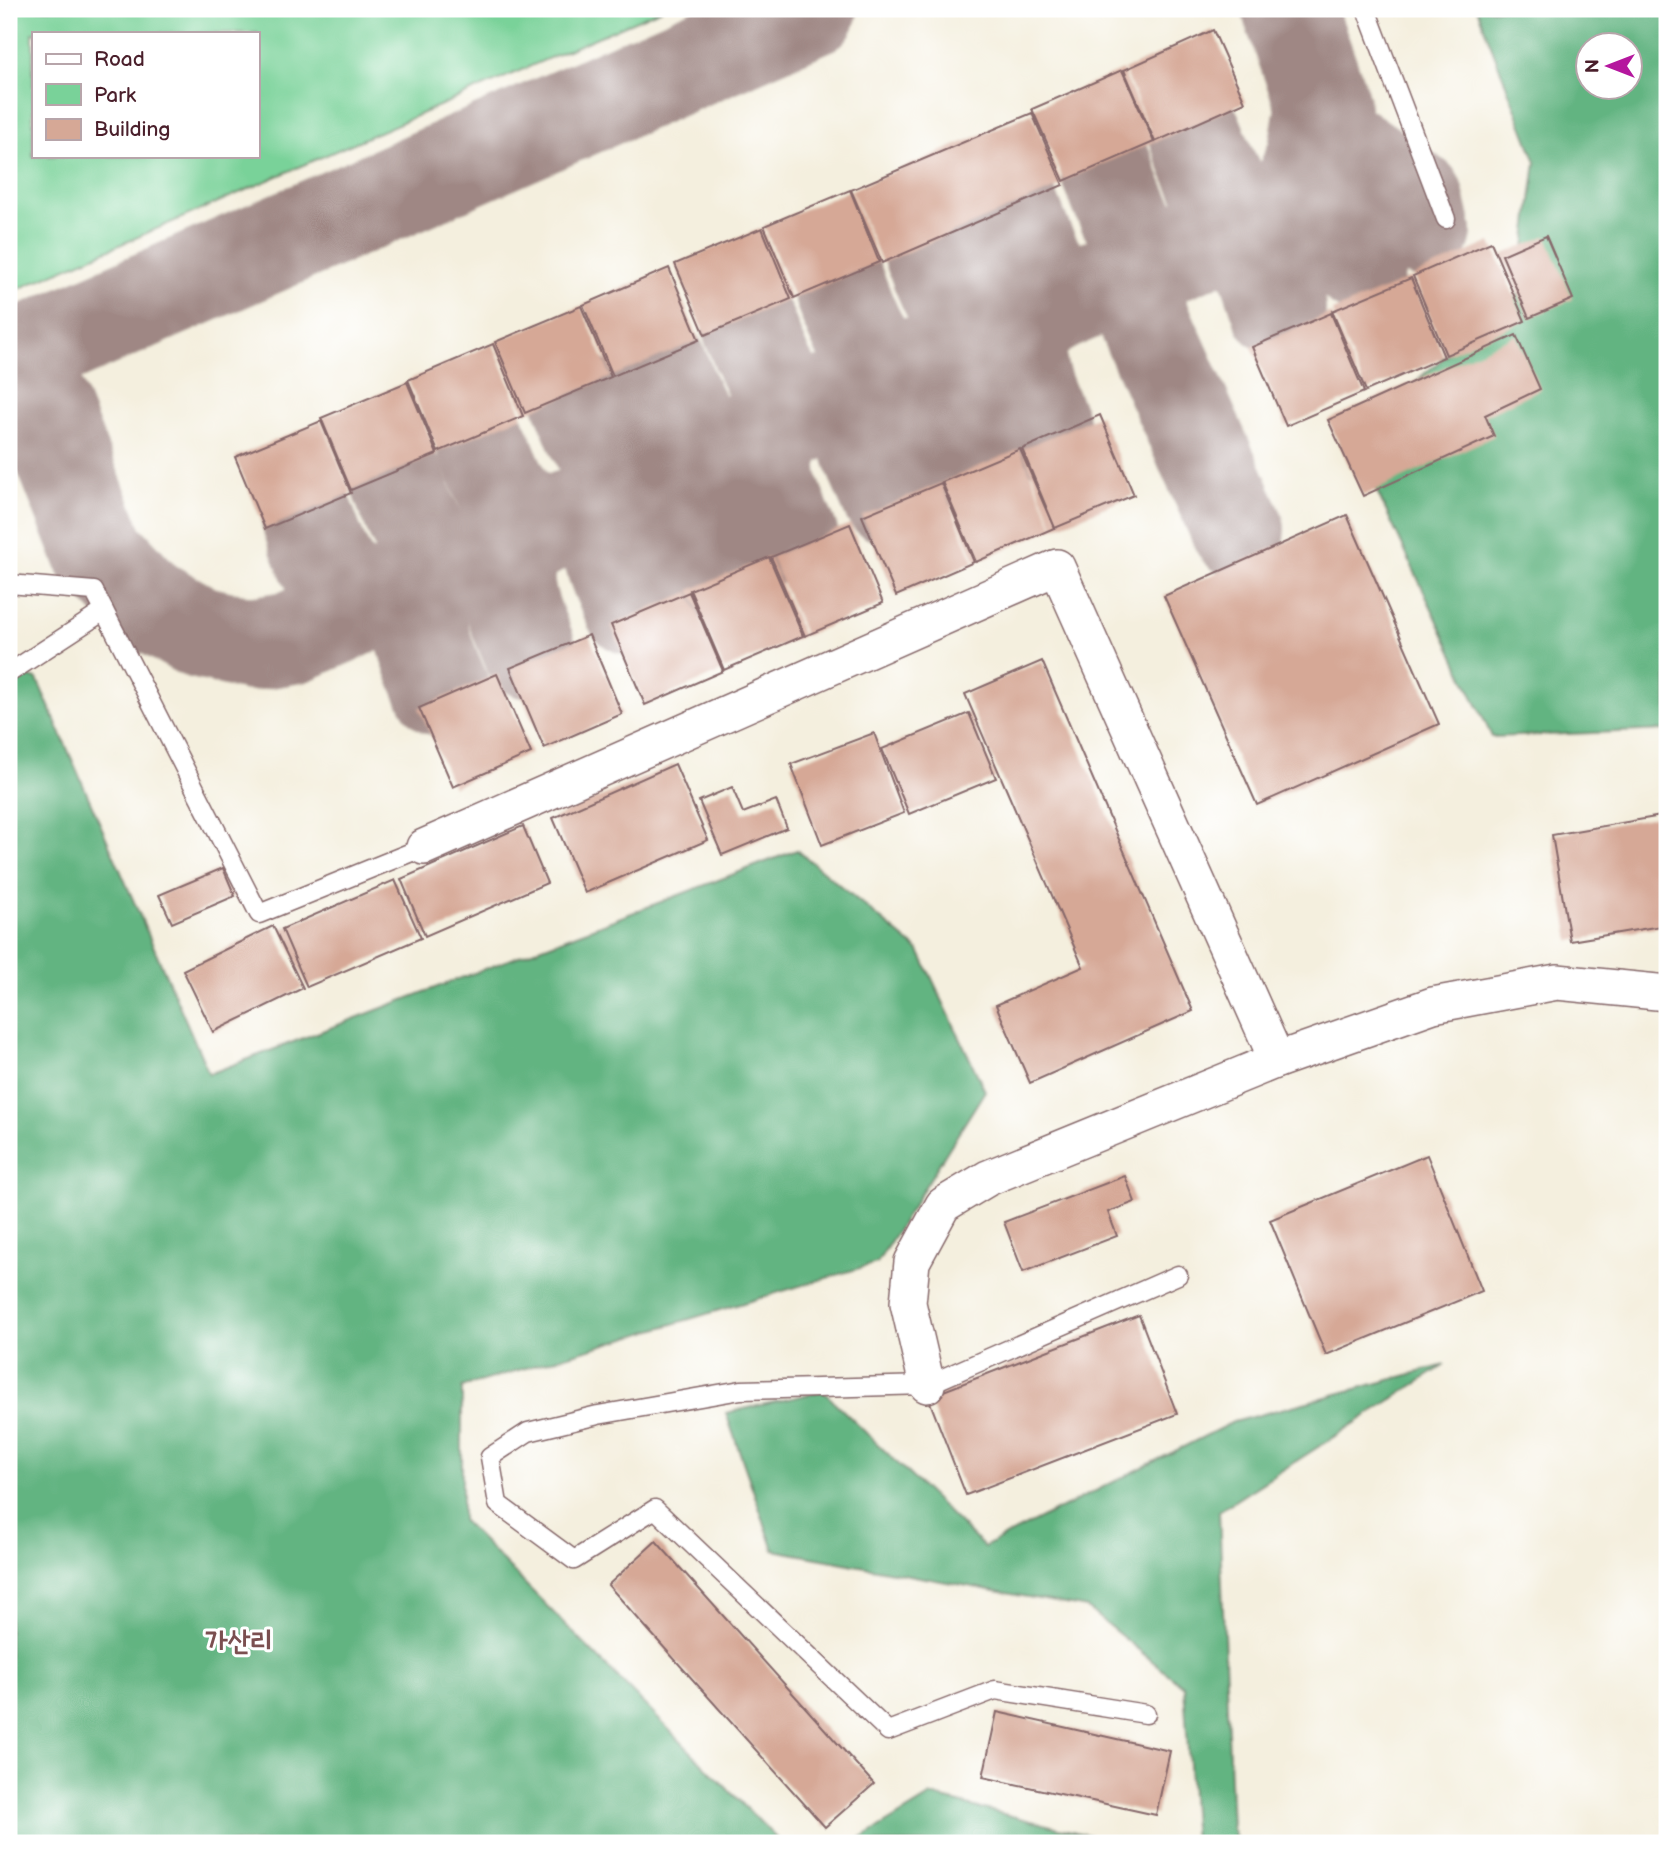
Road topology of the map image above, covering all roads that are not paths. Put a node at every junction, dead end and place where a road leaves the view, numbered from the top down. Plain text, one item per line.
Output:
1 (1366, 9) edge
2 (1446, 219) dead end
3 (9, 584) edge
4 (104, 611) junction
5 (9, 673) edge
6 (424, 847) joint
7 (1667, 993) edge
8 (1277, 1060) junction
9 (1178, 1275) dead end
10 (927, 1385) junction
11 (1146, 1714) dead end

1 - 2 lane
3 - 4 lane
4 - 5 lane
4 - 6 lane
6 - 8 street
7 - 8 street
8 - 10 street
9 - 10 lane
10 - 11 lane

